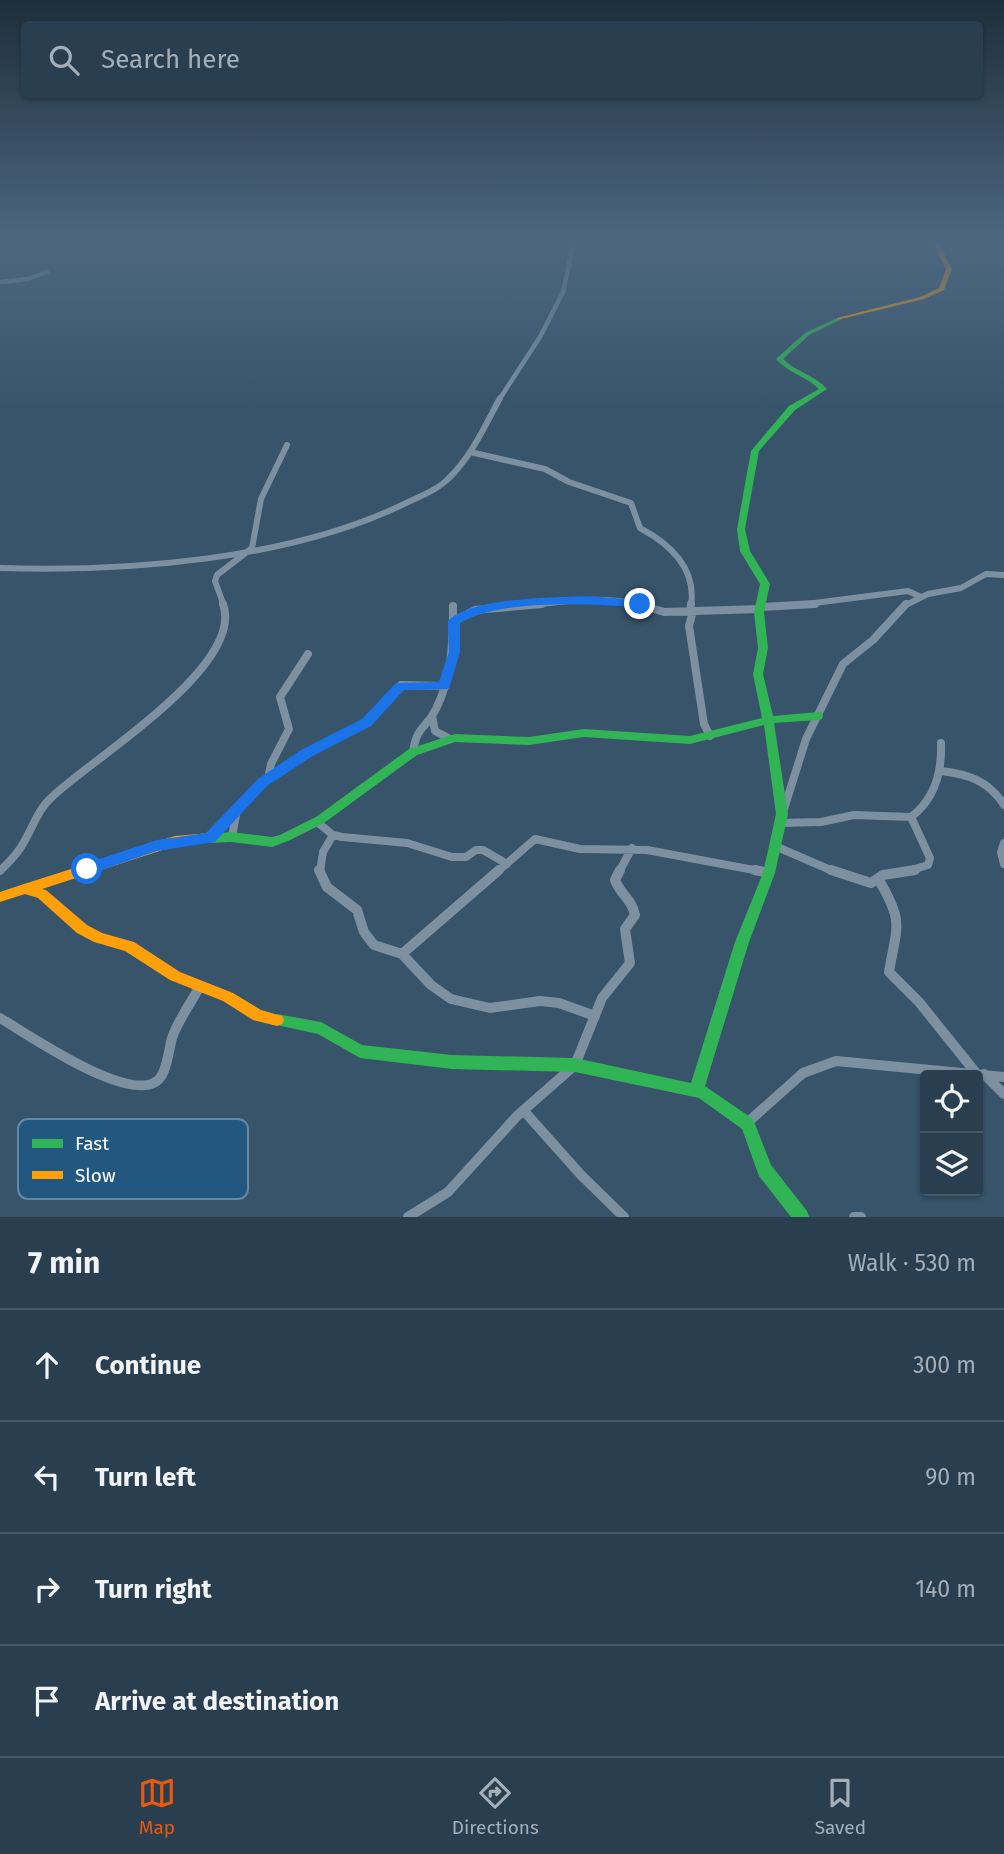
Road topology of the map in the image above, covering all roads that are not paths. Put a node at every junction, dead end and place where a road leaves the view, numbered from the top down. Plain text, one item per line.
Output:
1 (560, 298) edge
2 (922, 298) edge
3 (287, 445) dead end
4 (470, 453) junction
5 (252, 548) junction
6 (0, 568) edge
7 (1004, 575) edge
8 (921, 597) junction
9 (453, 606) dead end
10 (760, 608) junction
11 (691, 611) junction
12 (454, 621) junction
13 (308, 654) dead end
14 (444, 686) junction
15 (432, 716) junction
16 (818, 716) junction
17 (767, 720) junction
18 (710, 736) junction
19 (450, 739) junction
20 (941, 743) dead end
21 (413, 752) junction
22 (941, 771) junction
23 (268, 779) junction
24 (238, 805) junction
25 (1004, 805) edge
26 (911, 817) junction
27 (781, 818) junction
28 (317, 822) junction
29 (333, 835) junction
30 (232, 837) junction
31 (210, 838) junction
32 (1004, 843) edge
33 (775, 846) junction
34 (632, 848) junction
35 (507, 864) junction
36 (1004, 864) edge
37 (0, 872) edge
38 (769, 873) junction
39 (878, 880) junction
40 (24, 889) junction
41 (0, 897) edge
42 (402, 954) junction
43 (200, 986) junction
44 (595, 1016) junction
45 (0, 1018) edge
46 (575, 1065) junction
47 (944, 1070) edge
48 (977, 1070) edge
49 (983, 1074) edge
50 (983, 1076) edge
51 (1004, 1077) edge
52 (696, 1090) junction
53 (1004, 1094) edge
54 (524, 1111) junction
55 (747, 1123) junction
56 (408, 1217) edge
57 (624, 1217) edge
58 (801, 1217) edge
59 (854, 1217) edge
60 (860, 1217) edge

1 - 4 street
2 - 10 street
3 - 5 street
4 - 5 street
4 - 11 street
5 - 6 street
5 - 37 street
7 - 8 street
8 - 10 street
8 - 16 street
9 - 12 street
10 - 11 street
10 - 17 street
11 - 12 street
11 - 18 street
12 - 14 street
13 - 23 street
14 - 15 street
14 - 23 street
15 - 19 street
15 - 21 street
16 - 17 street
16 - 27 street
17 - 18 street
17 - 27 street
18 - 19 street
19 - 21 street
20 - 22 street
21 - 28 street
22 - 25 street
22 - 26 street
23 - 24 street
24 - 30 street
24 - 31 street
26 - 27 street
26 - 39 street
27 - 33 street
28 - 29 street
28 - 30 street
29 - 35 street
29 - 42 street
30 - 31 street
31 - 40 street
32 - 36 street
33 - 38 street
33 - 39 street
34 - 35 street
34 - 38 street
34 - 44 street
35 - 42 street
38 - 52 street
39 - 48 street
40 - 41 street
40 - 43 street
42 - 44 street
43 - 45 street
43 - 46 street
44 - 46 street
46 - 52 street
46 - 54 street
47 - 55 street
49 - 51 street
50 - 53 street
52 - 55 street
54 - 56 street
54 - 57 street
55 - 58 street
59 - 60 street

